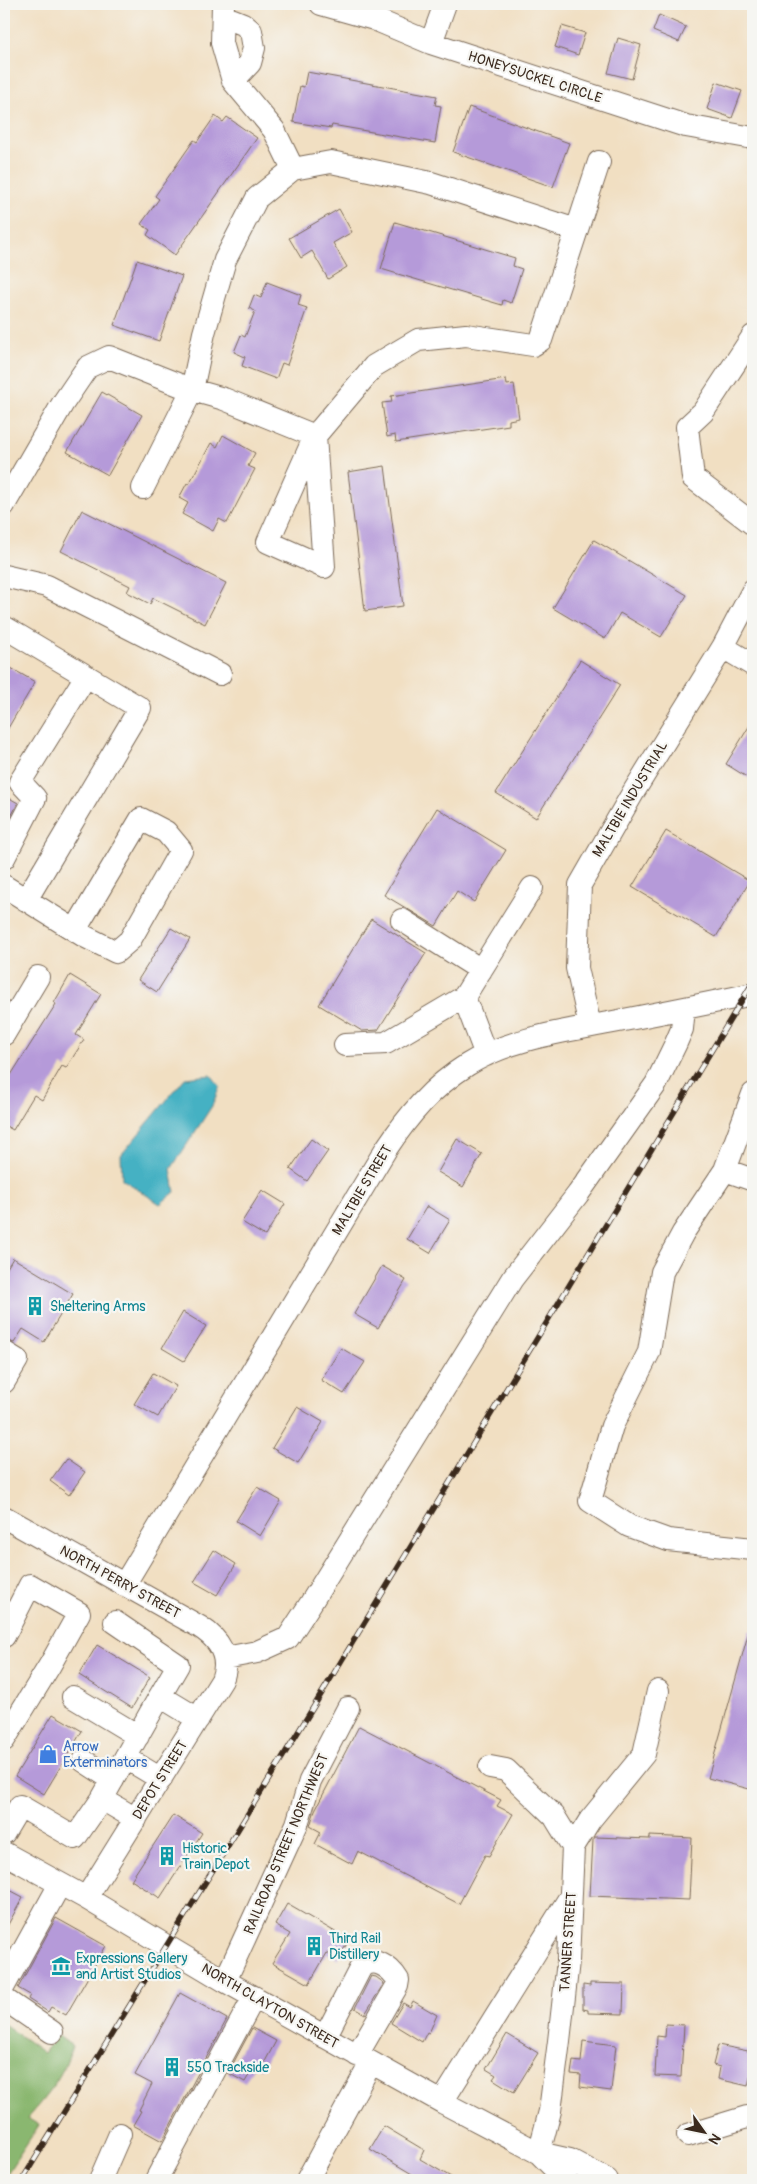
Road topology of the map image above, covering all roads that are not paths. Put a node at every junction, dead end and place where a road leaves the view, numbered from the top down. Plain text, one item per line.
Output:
1 (321, 4) edge
2 (445, 4) edge
3 (223, 10) edge
4 (431, 43) junction
5 (233, 81) junction
6 (753, 138) edge
7 (598, 162) dead end
8 (293, 169) junction
9 (576, 230) junction
10 (753, 336) edge
11 (192, 390) junction
12 (315, 436) junction
13 (143, 488) dead end
14 (4, 505) edge
15 (753, 524) edge
16 (4, 576) edge
17 (753, 590) edge
18 (4, 627) edge
19 (723, 647) junction
20 (753, 665) edge
21 (220, 674) dead end
22 (86, 676) junction
23 (4, 858) edge
24 (4, 886) edge
25 (532, 888) dead end
26 (26, 900) junction
27 (402, 920) dead end
28 (75, 930) junction
29 (481, 970) junction
30 (38, 977) dead end
31 (753, 994) edge
32 (464, 997) junction
33 (684, 1008) junction
34 (590, 1026) junction
35 (4, 1034) edge
36 (345, 1045) dead end
37 (486, 1055) junction
38 (753, 1094) edge
39 (725, 1170) junction
40 (753, 1180) edge
41 (4, 1352) edge
42 (4, 1382) edge
43 (5, 1522) edge
44 (753, 1549) edge
45 (124, 1585) junction
46 (115, 1622) dead end
47 (4, 1636) edge
48 (225, 1658) junction
49 (658, 1691) dead end
50 (160, 1696) junction
51 (73, 1697) dead end
52 (348, 1708) dead end
53 (198, 1719) junction
54 (138, 1736) junction
55 (4, 1740) edge
56 (126, 1758) junction
57 (84, 1762) dead end
58 (490, 1766) dead end
59 (161, 1779) junction
60 (113, 1780) junction
61 (102, 1799) junction
62 (136, 1819) junction
63 (4, 1833) edge
64 (573, 1847) junction
65 (4, 1853) edge
66 (60, 1884) junction
67 (571, 1896) junction
68 (86, 1898) junction
69 (225, 1981) junction
70 (4, 1986) edge
71 (254, 1997) junction
72 (4, 1999) edge
73 (52, 2032) dead end
74 (325, 2037) junction
75 (364, 2059) junction
76 (442, 2102) junction
77 (753, 2118) edge
78 (120, 2134) dead end
79 (688, 2135) dead end
80 (539, 2153) junction
81 (100, 2180) edge
82 (156, 2180) edge
83 (307, 2180) edge
84 (566, 2180) edge
85 (607, 2180) edge

1 - 4 street, HONEYSUCKEL CIRCLE
2 - 4 street
3 - 5 street
3 - 5 street
4 - 6 street, HONEYSUCKEL CIRCLE
5 - 8 street
7 - 9 street
8 - 9 street
8 - 11 street
9 - 12 street
10 - 15 street
11 - 12 street
11 - 13 street
11 - 14 street
12 - 12 street
16 - 21 street
17 - 19 street, MALTBIE INDUSTRIAL
18 - 22 street
19 - 20 street
19 - 34 street, MALTBIE INDUSTRIAL
22 - 23 street
22 - 26 street
24 - 26 street
25 - 29 street
26 - 28 street
27 - 29 street
28 - 28 street
29 - 32 street
30 - 35 street
31 - 33 street, MALTBIE STREET
32 - 36 street
32 - 37 street
33 - 34 street, MALTBIE STREET
33 - 48 street
34 - 37 street, MALTBIE STREET
37 - 45 street, MALTBIE STREET
38 - 39 street
39 - 40 street
39 - 44 street
41 - 42 street
43 - 45 street, NORTH PERRY STREET
45 - 48 street, NORTH PERRY STREET
46 - 50 street
47 - 55 street
48 - 53 street, DEPOT STREET
49 - 64 street
50 - 53 street
50 - 54 street
51 - 54 street
52 - 69 street, RAILROAD STREET NORTHWEST
53 - 59 street, DEPOT STREET
54 - 56 street
56 - 59 street
56 - 60 street
57 - 60 street
58 - 64 street
59 - 62 street, DEPOT STREET
60 - 61 street
61 - 62 street
61 - 63 street
62 - 68 street, DEPOT STREET
64 - 67 street, TANNER STREET
65 - 66 street, NORTH CLAYTON STREET
66 - 68 street, NORTH CLAYTON STREET
66 - 70 street
67 - 76 street
67 - 80 street, TANNER STREET
68 - 69 street, NORTH CLAYTON STREET
69 - 71 street, NORTH CLAYTON STREET
71 - 74 street, NORTH CLAYTON STREET
71 - 82 street
72 - 73 street
74 - 75 street, NORTH CLAYTON STREET
74 - 75 street
75 - 76 street, NORTH CLAYTON STREET
75 - 83 street
76 - 80 street, NORTH CLAYTON STREET
77 - 79 street
78 - 81 street
80 - 84 street
80 - 85 street

